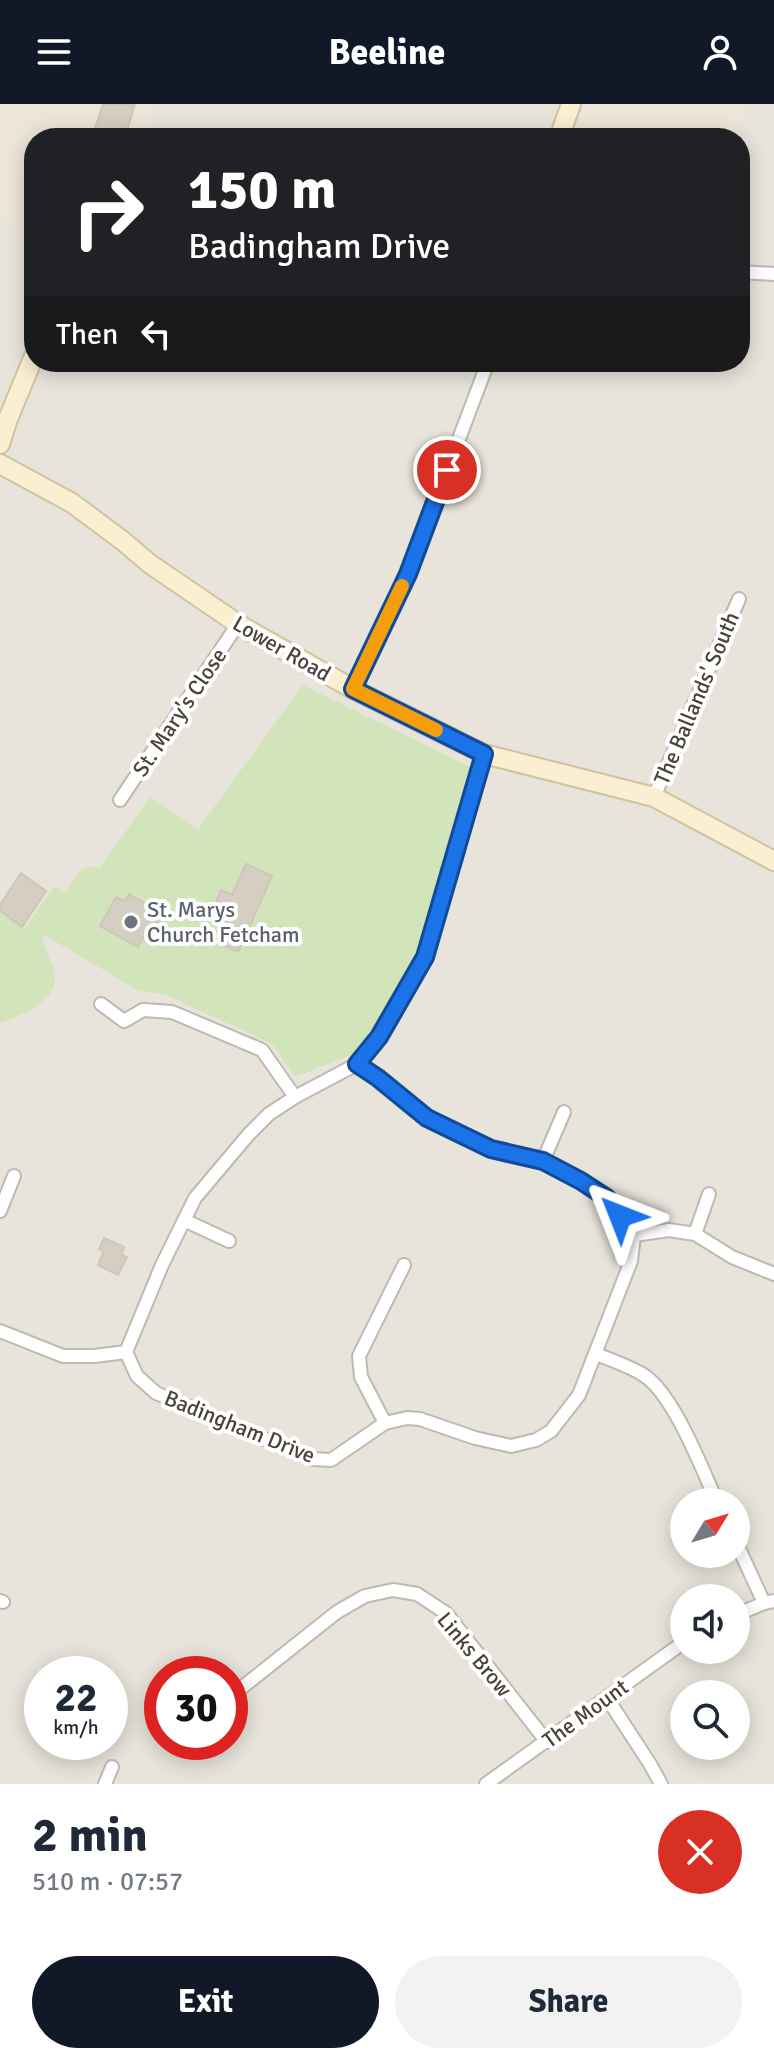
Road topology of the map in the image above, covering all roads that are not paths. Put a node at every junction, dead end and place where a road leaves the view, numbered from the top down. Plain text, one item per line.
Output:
1 (571, 104) edge
2 (563, 128) edge
3 (750, 273) edge
4 (774, 274) edge
5 (28, 372) edge
6 (484, 372) edge
7 (1, 438) edge
8 (0, 465) edge
9 (0, 480) edge
10 (34, 482) junction
11 (739, 599) dead end
12 (238, 624) junction
13 (353, 689) junction
14 (484, 754) junction
15 (654, 797) junction
16 (120, 800) dead end
17 (774, 861) edge
18 (101, 1004) dead end
19 (357, 1064) junction
20 (295, 1097) junction
21 (564, 1112) dead end
22 (543, 1161) junction
23 (14, 1176) dead end
24 (709, 1194) dead end
25 (0, 1211) edge
26 (184, 1220) junction
27 (695, 1234) junction
28 (634, 1235) junction
29 (229, 1241) dead end
30 (404, 1265) dead end
31 (774, 1274) edge
32 (0, 1331) edge
33 (126, 1352) junction
34 (596, 1354) junction
35 (385, 1423) junction
36 (710, 1488) edge
37 (750, 1567) edge
38 (769, 1602) edge
39 (750, 1609) edge
40 (670, 1652) edge
41 (248, 1683) edge
42 (607, 1698) junction
43 (547, 1742) junction
44 (112, 1767) dead end
45 (105, 1784) edge
46 (486, 1784) edge
47 (661, 1784) edge

1 - 2 street
3 - 4 street
5 - 7 street
6 - 13 street
8 - 9 street, Lower Road
8 - 10 street, Lower Road
9 - 10 street, Lower Road
10 - 12 street, Lower Road
11 - 15 street, The Ballands' South
12 - 13 street, Lower Road
12 - 16 street, St. Mary's Close
13 - 14 street, Lower Road
14 - 15 street, Lower Road
14 - 19 street
15 - 17 street, Lower Road
18 - 20 street
19 - 20 street
19 - 22 street
20 - 26 street
21 - 22 street
22 - 28 street
23 - 25 street
24 - 27 street
26 - 29 street
26 - 33 street
27 - 28 street
27 - 31 street
28 - 34 street
30 - 35 street
32 - 33 street
33 - 35 street, Badingham Drive
34 - 35 street
34 - 36 street
37 - 38 street
38 - 39 street
40 - 42 street, The Mount
41 - 43 street, Links Brow
42 - 43 street, The Mount
42 - 47 street
43 - 46 street, The Mount
44 - 45 street

